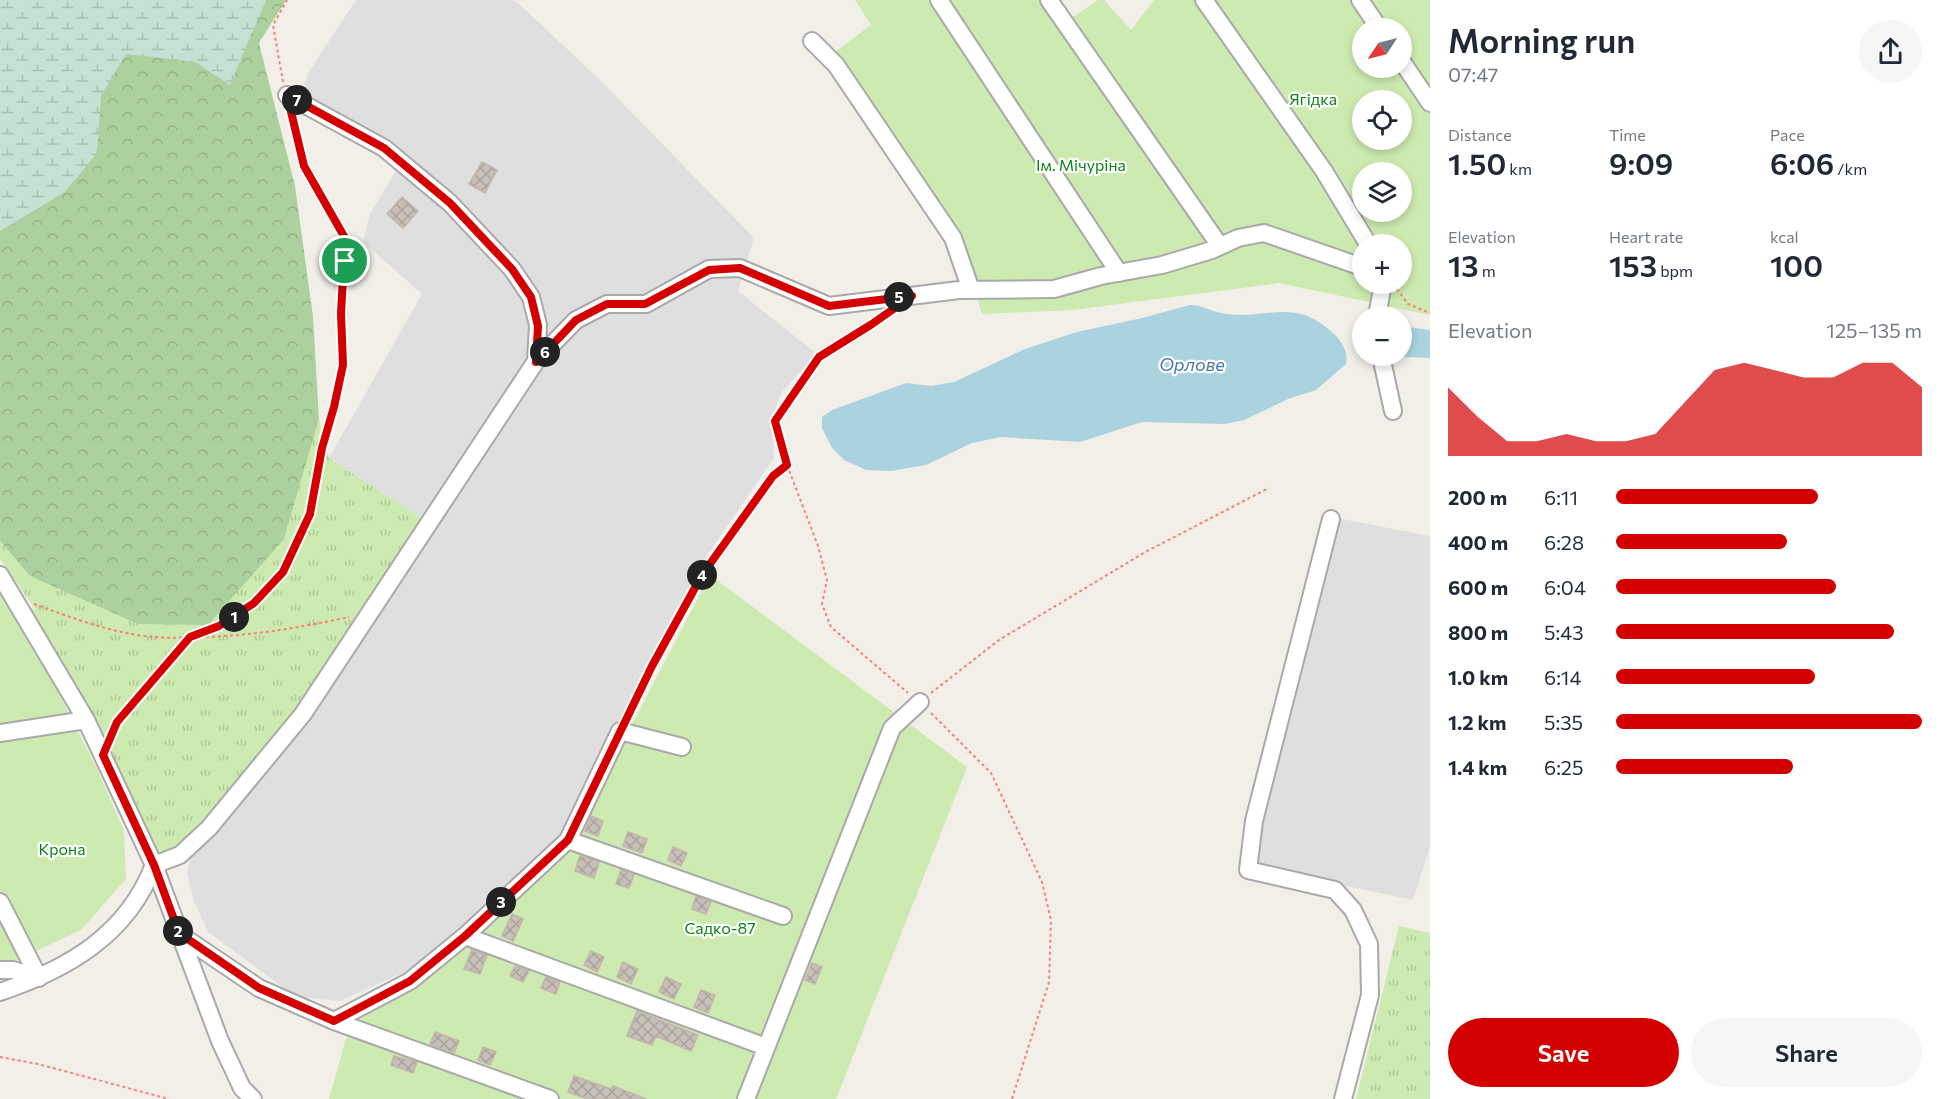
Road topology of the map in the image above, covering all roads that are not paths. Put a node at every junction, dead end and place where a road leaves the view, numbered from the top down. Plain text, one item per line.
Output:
1 (939, 0) edge
2 (1049, 0) edge
3 (1204, 0) edge
4 (1360, 0) edge
5 (1372, 18) edge
6 (812, 41) dead end
7 (1412, 76) edge
8 (287, 95) road end
9 (1430, 103) edge
10 (1362, 234) edge
11 (1220, 246) junction
12 (1352, 264) edge
13 (1119, 273) junction
14 (971, 290) junction
15 (536, 362) junction
16 (1383, 366) edge
17 (1393, 411) dead end
18 (1331, 519) dead end
19 (0, 575) edge
20 (920, 702) road end
21 (86, 720) junction
22 (0, 733) edge
23 (682, 747) dead end
24 (568, 840) junction
25 (154, 865) junction
26 (0, 902) edge
27 (783, 916) dead end
28 (179, 933) junction
29 (465, 936) junction
30 (0, 970) edge
31 (39, 978) junction
32 (0, 992) edge
33 (334, 1021) junction
34 (766, 1047) junction
35 (253, 1099) edge
36 (550, 1099) edge
37 (746, 1099) edge
38 (1343, 1099) edge

1 - 13 street
2 - 11 street
3 - 10 street
4 - 5 street
6 - 14 street
7 - 9 street
8 - 15 street
11 - 12 street
11 - 13 street
13 - 14 street
14 - 15 street
15 - 25 street
16 - 17 street
18 - 38 street
19 - 21 street
20 - 34 street
21 - 22 street
21 - 25 street
23 - 24 street
24 - 27 street
24 - 29 street
25 - 28 street
25 - 31 street
26 - 31 street
28 - 33 street
28 - 35 street
29 - 33 street
29 - 34 street
30 - 31 street
31 - 32 street
33 - 36 street
34 - 37 street

